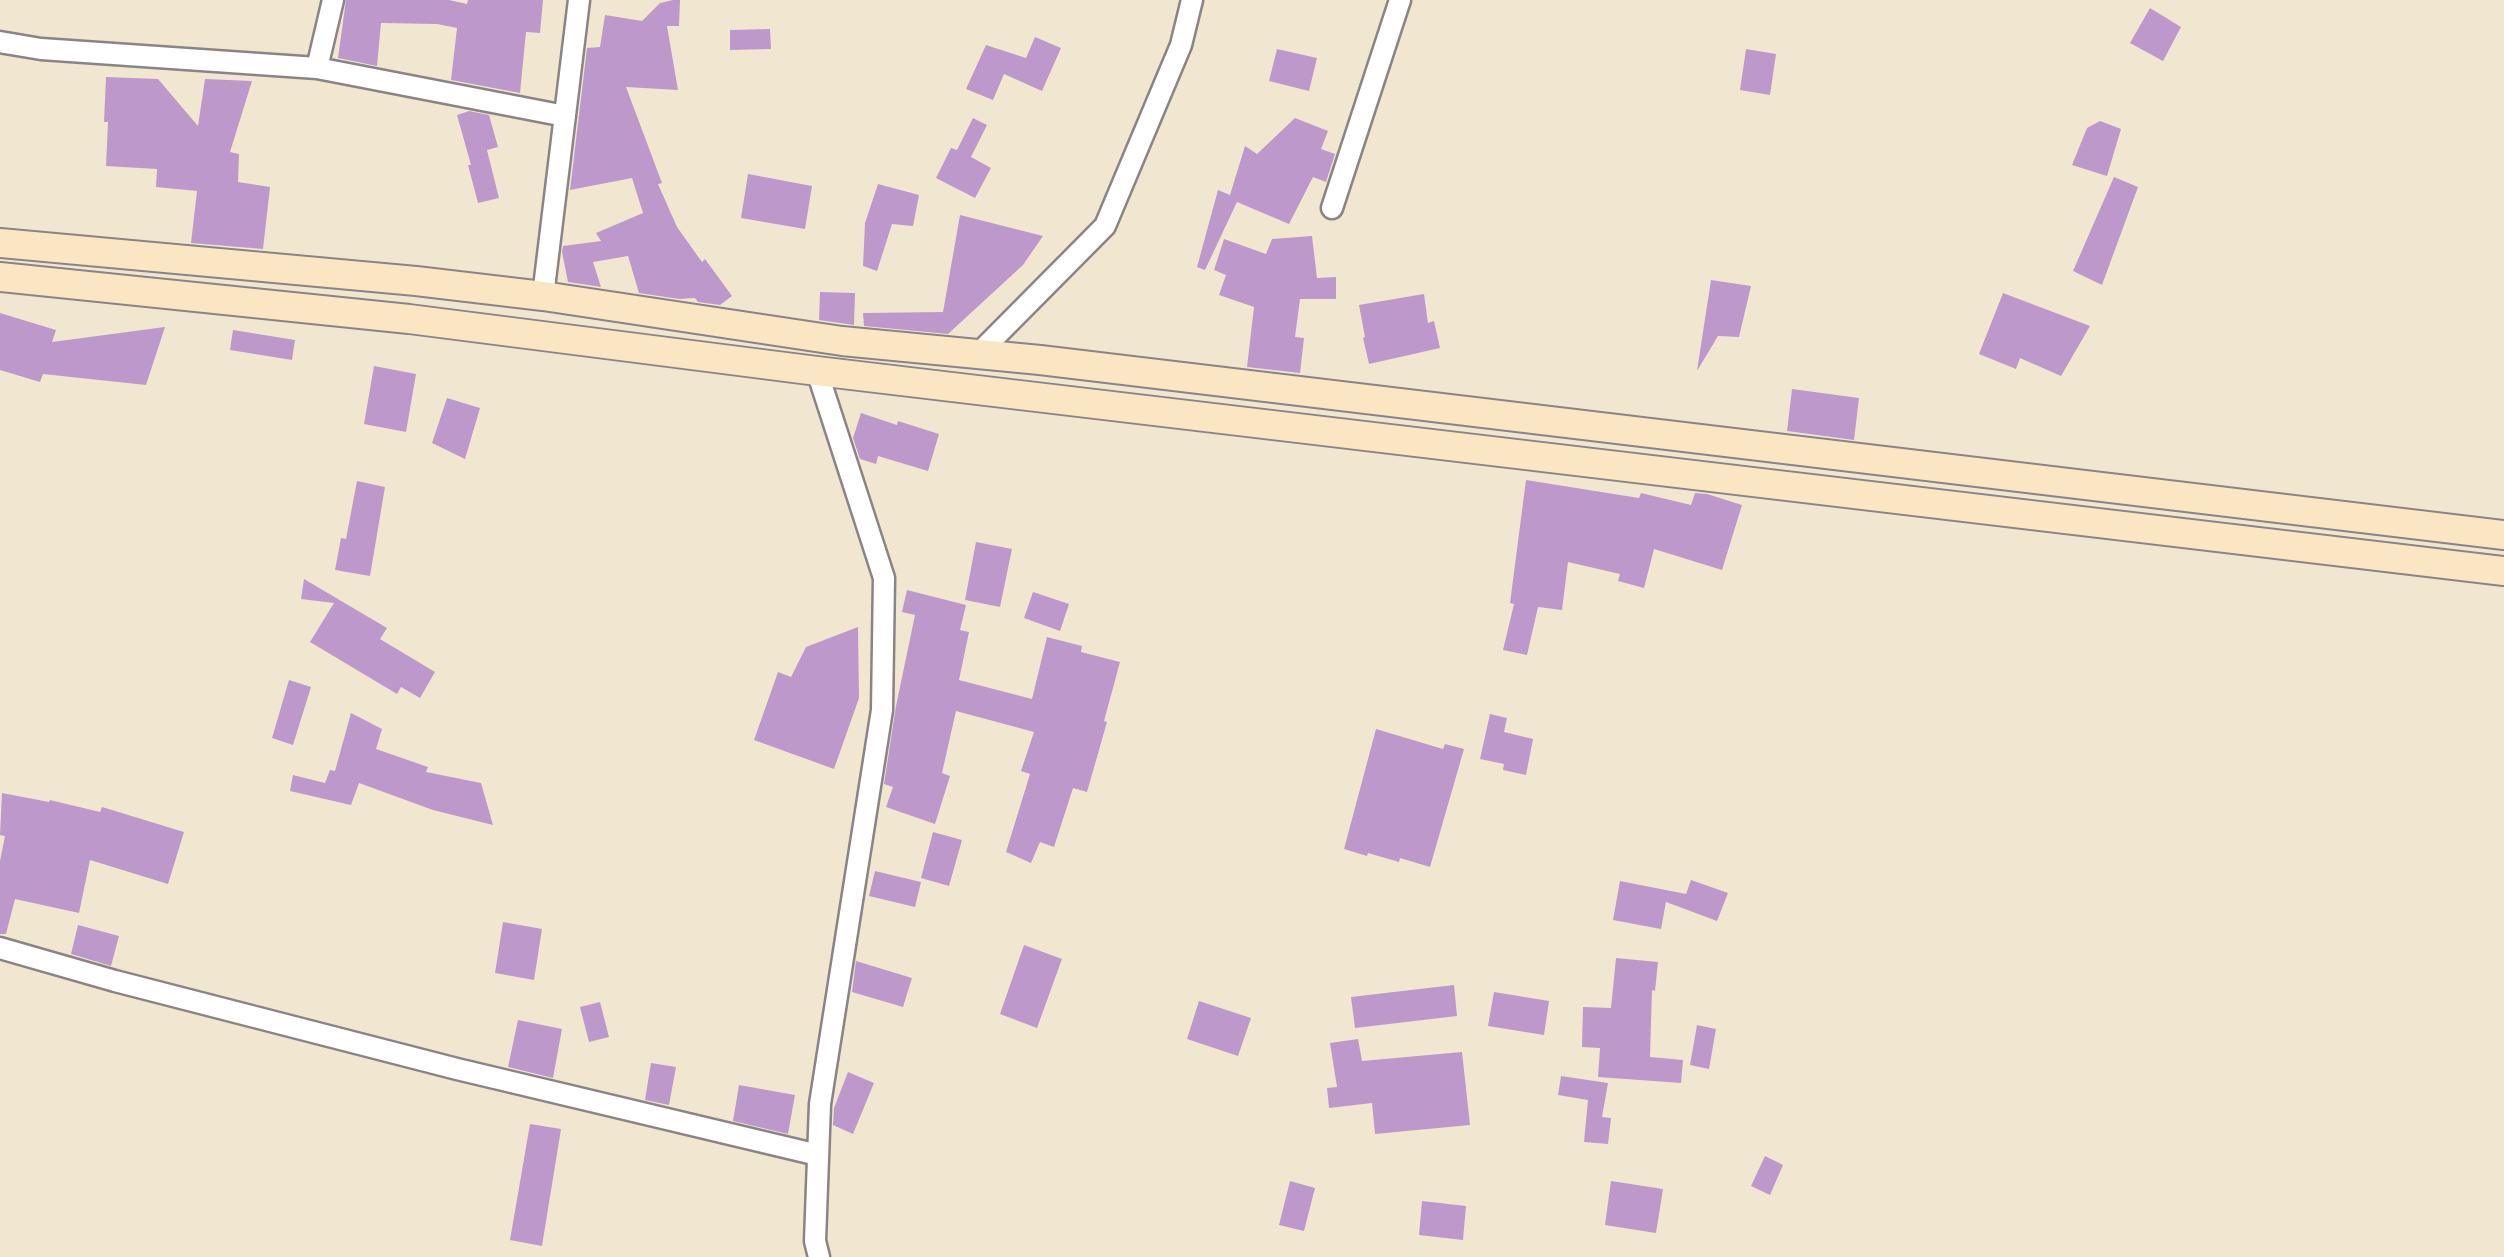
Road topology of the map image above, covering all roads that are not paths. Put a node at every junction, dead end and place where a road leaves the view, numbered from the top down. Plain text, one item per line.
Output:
1 (333, 0) edge
2 (579, 0) edge
3 (1192, 0) edge
4 (1400, 0) edge
5 (0, 42) edge
6 (317, 68) junction
7 (564, 116) junction
8 (1332, 208) dead end
9 (0, 243) edge
10 (0, 277) edge
11 (416, 281) junction
12 (542, 296) junction
13 (409, 319) junction
14 (979, 353) junction
15 (1040, 360) junction
16 (818, 371) junction
17 (1038, 398) junction
18 (2504, 535) edge
19 (2504, 571) edge
20 (0, 948) edge
21 (818, 1155) junction
22 (819, 1257) edge

1 - 6 street
2 - 7 street
3 - 14 street
4 - 8 street
5 - 6 street
6 - 7 street
7 - 12 street
9 - 11 main road
10 - 13 main road
11 - 12 main road
11 - 13 main road
12 - 14 main road
13 - 16 main road
14 - 15 main road
15 - 17 main road
15 - 18 main road
16 - 17 main road
16 - 21 street
17 - 19 main road
20 - 21 street
21 - 22 street

